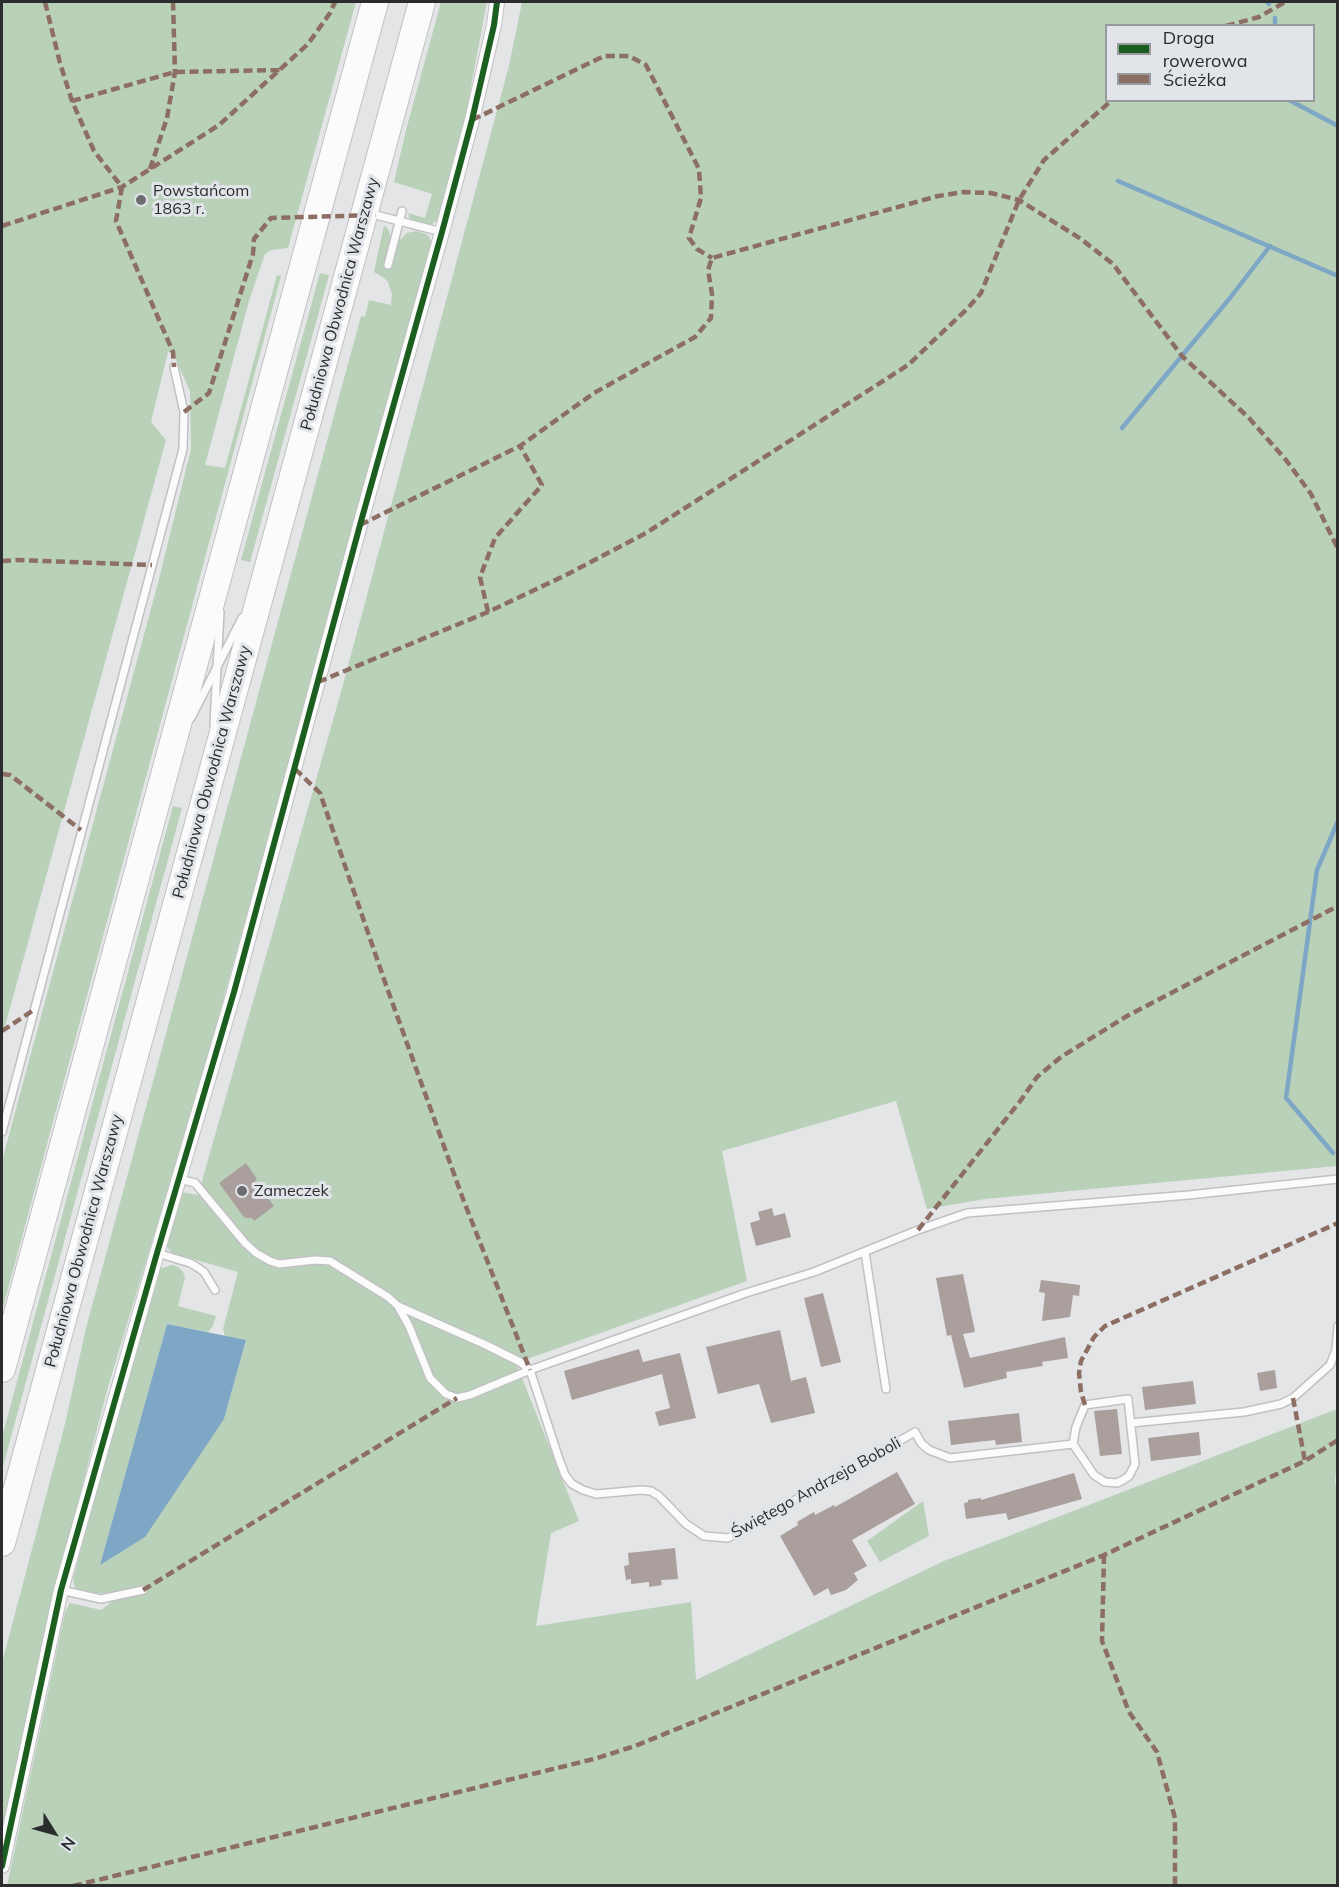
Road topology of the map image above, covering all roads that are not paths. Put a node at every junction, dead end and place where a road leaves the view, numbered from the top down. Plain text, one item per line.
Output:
1 (375, 2) edge
2 (422, 2) edge
3 (497, 2) edge
4 (402, 212) dead end
5 (376, 215) dead end
6 (400, 221) junction
7 (442, 232) junction
8 (388, 264) dead end
9 (174, 367) dead end
10 (224, 556) junction
11 (268, 569) junction
12 (217, 668) junction
13 (166, 768) junction
14 (210, 779) junction
15 (2, 1132) edge
16 (179, 1179) junction
17 (1338, 1179) edge
18 (865, 1252) junction
19 (157, 1253) junction
20 (215, 1290) dead end
21 (398, 1306) junction
22 (1338, 1326) edge
23 (2, 1369) edge
24 (530, 1370) junction
25 (886, 1389) dead end
26 (1131, 1423) junction
27 (1073, 1444) junction
28 (2, 1543) edge
29 (61, 1590) junction
30 (144, 1590) dead end
31 (2, 1866) edge

1 - 10 highway
2 - 11 highway, Południowa Obwodnica Warszawy
3 - 7 street
4 - 6 lane
5 - 6 lane
6 - 7 lane
6 - 8 lane
7 - 16 street
9 - 15 lane
10 - 12 lane
10 - 13 highway
11 - 12 lane
11 - 14 highway, Południowa Obwodnica Warszawy
12 - 13 lane
12 - 14 lane
13 - 23 highway
14 - 28 highway, Południowa Obwodnica Warszawy
16 - 19 street
16 - 21 lane
17 - 18 lane
18 - 24 lane
18 - 25 lane
19 - 20 lane
19 - 29 street
21 - 24 lane
21 - 24 lane
22 - 26 lane
24 - 27 lane, Świętego Andrzeja Boboli
26 - 27 lane
26 - 27 lane
29 - 30 lane
29 - 31 street

